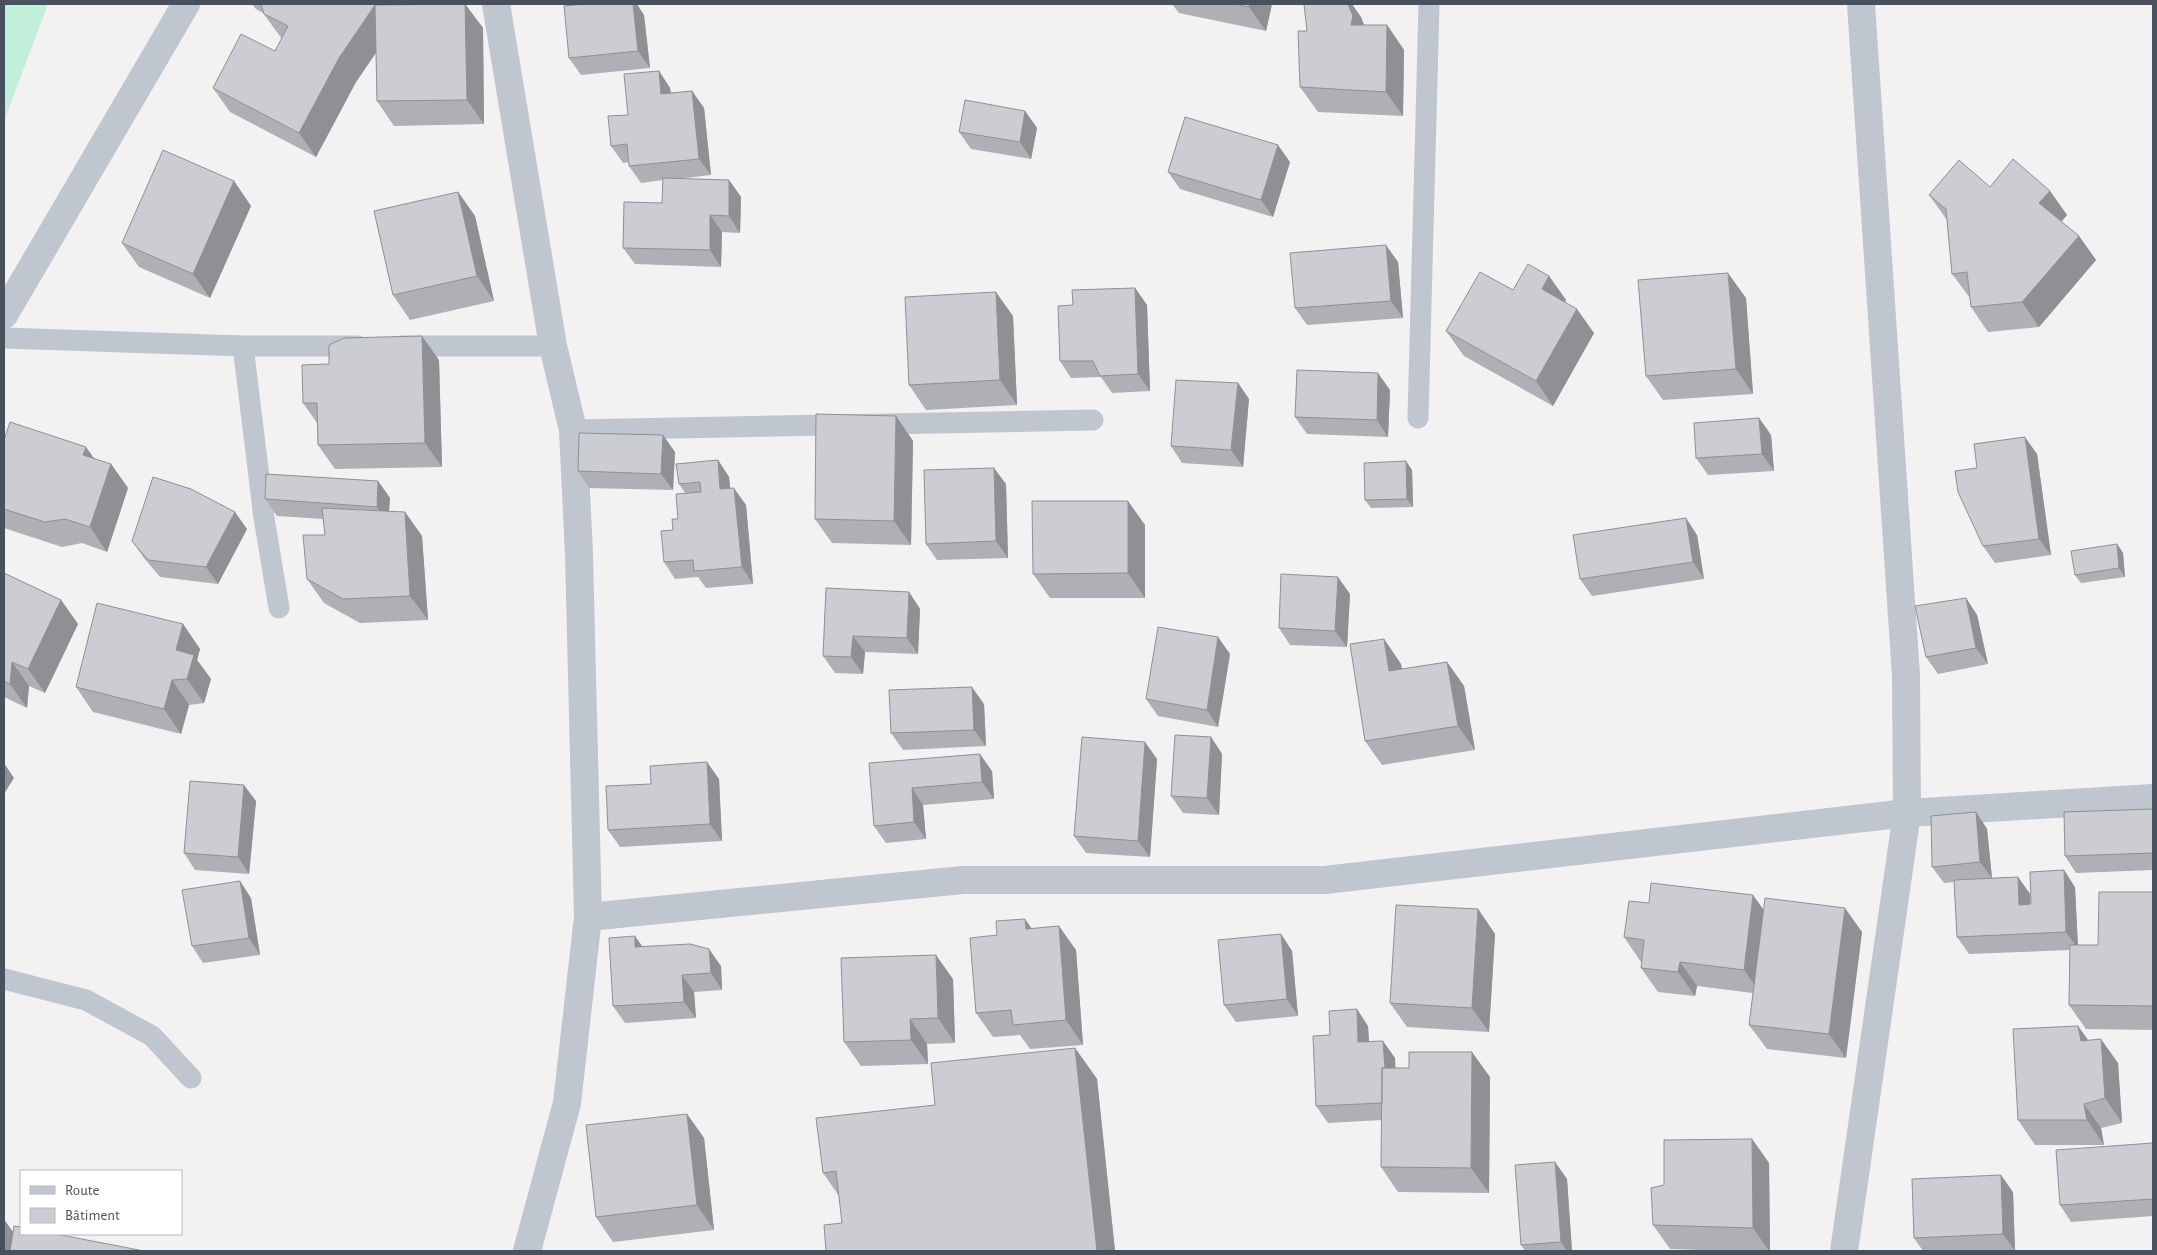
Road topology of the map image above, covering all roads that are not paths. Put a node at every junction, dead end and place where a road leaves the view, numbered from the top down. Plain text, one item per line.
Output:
1 (496, 4) edge
2 (1429, 4) edge
3 (1861, 4) edge
4 (181, 5) edge
5 (4, 315) edge
6 (4, 338) edge
7 (243, 346) junction
8 (553, 346) junction
9 (1418, 418) dead end
10 (1093, 420) dead end
11 (573, 430) junction
12 (279, 608) dead end
13 (2153, 798) edge
14 (1907, 812) junction
15 (588, 917) junction
16 (4, 979) edge
17 (191, 1078) dead end
18 (527, 1251) edge
19 (1844, 1251) edge

1 - 8 street
2 - 9 lane
3 - 14 street
4 - 5 street
6 - 7 lane
7 - 8 lane
7 - 12 lane
8 - 11 street
10 - 11 lane
11 - 15 street
13 - 14 street
14 - 15 street
14 - 19 street
15 - 18 street
16 - 17 lane

